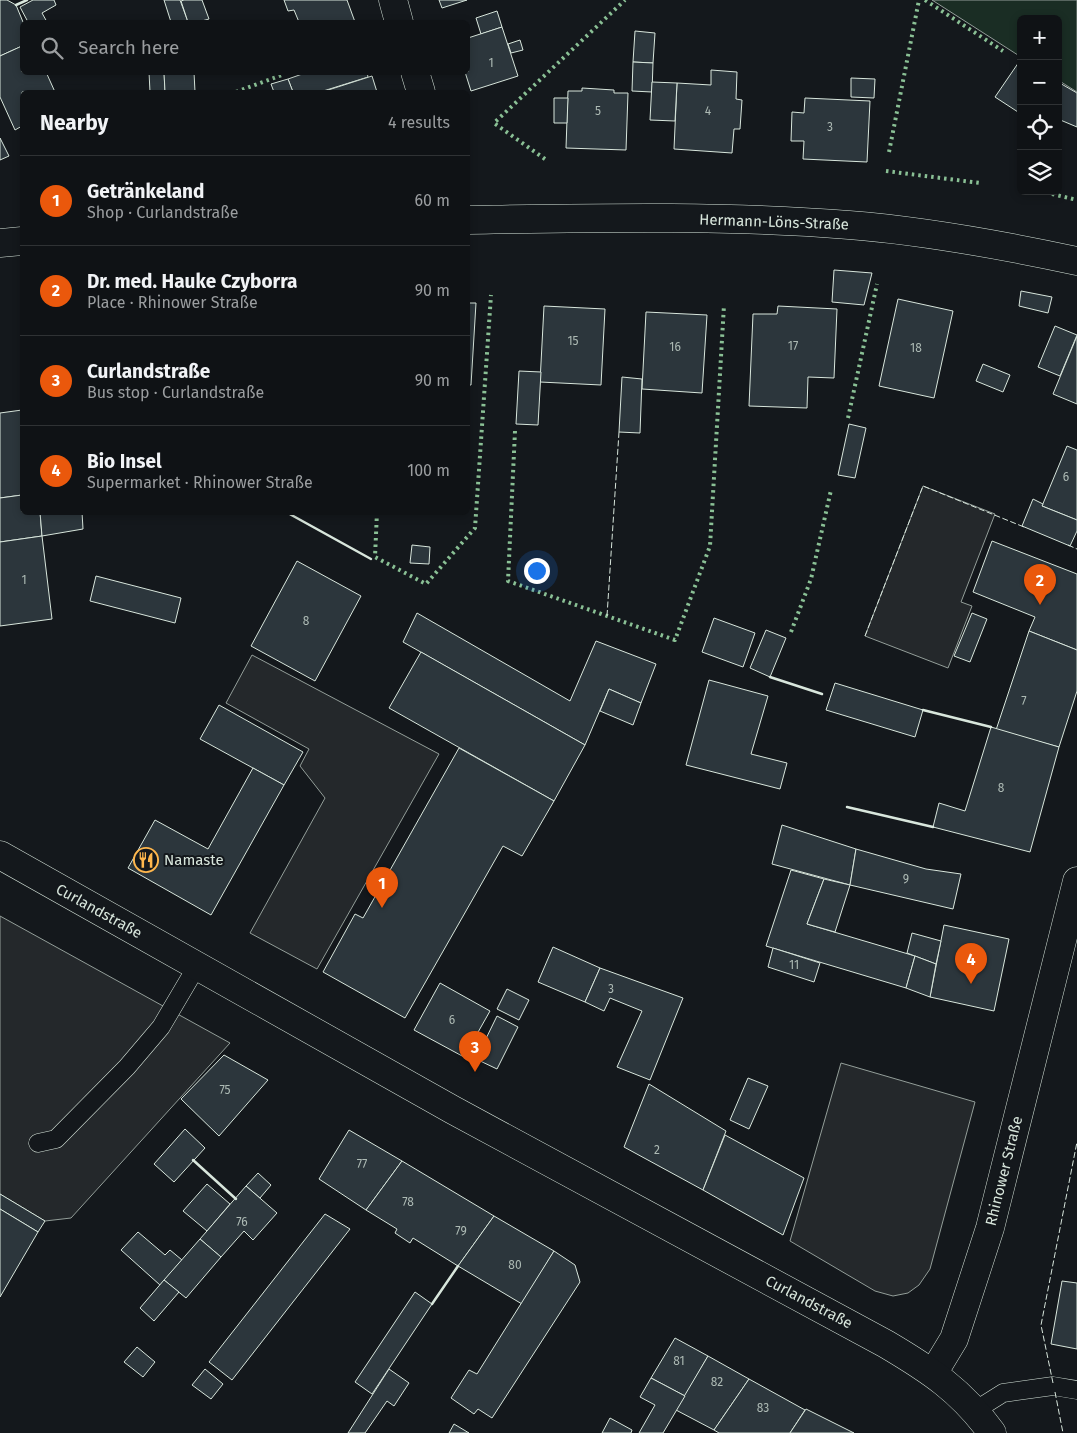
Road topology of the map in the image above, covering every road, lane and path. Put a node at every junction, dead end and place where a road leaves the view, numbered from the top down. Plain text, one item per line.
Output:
1 (393, 0) edge
2 (398, 20) edge
3 (416, 75) edge
4 (420, 90) edge
5 (470, 220) edge
6 (20, 241) edge
7 (0, 243) edge
8 (1077, 261) edge
9 (0, 855) edge
10 (1077, 881) edge
11 (197, 966) junction
12 (38, 1143) dead end
13 (934, 1372) junction
14 (1077, 1390) edge
15 (976, 1410) junction
16 (992, 1433) edge

1 - 2 street
3 - 4 street
5 - 8 street, Hermann-Löns-Straße
6 - 7 street
9 - 11 street, Curlandstraße
10 - 13 street, Rhinower Straße
11 - 12 lane
11 - 13 street, Curlandstraße
13 - 15 street
14 - 15 lane
15 - 16 street

